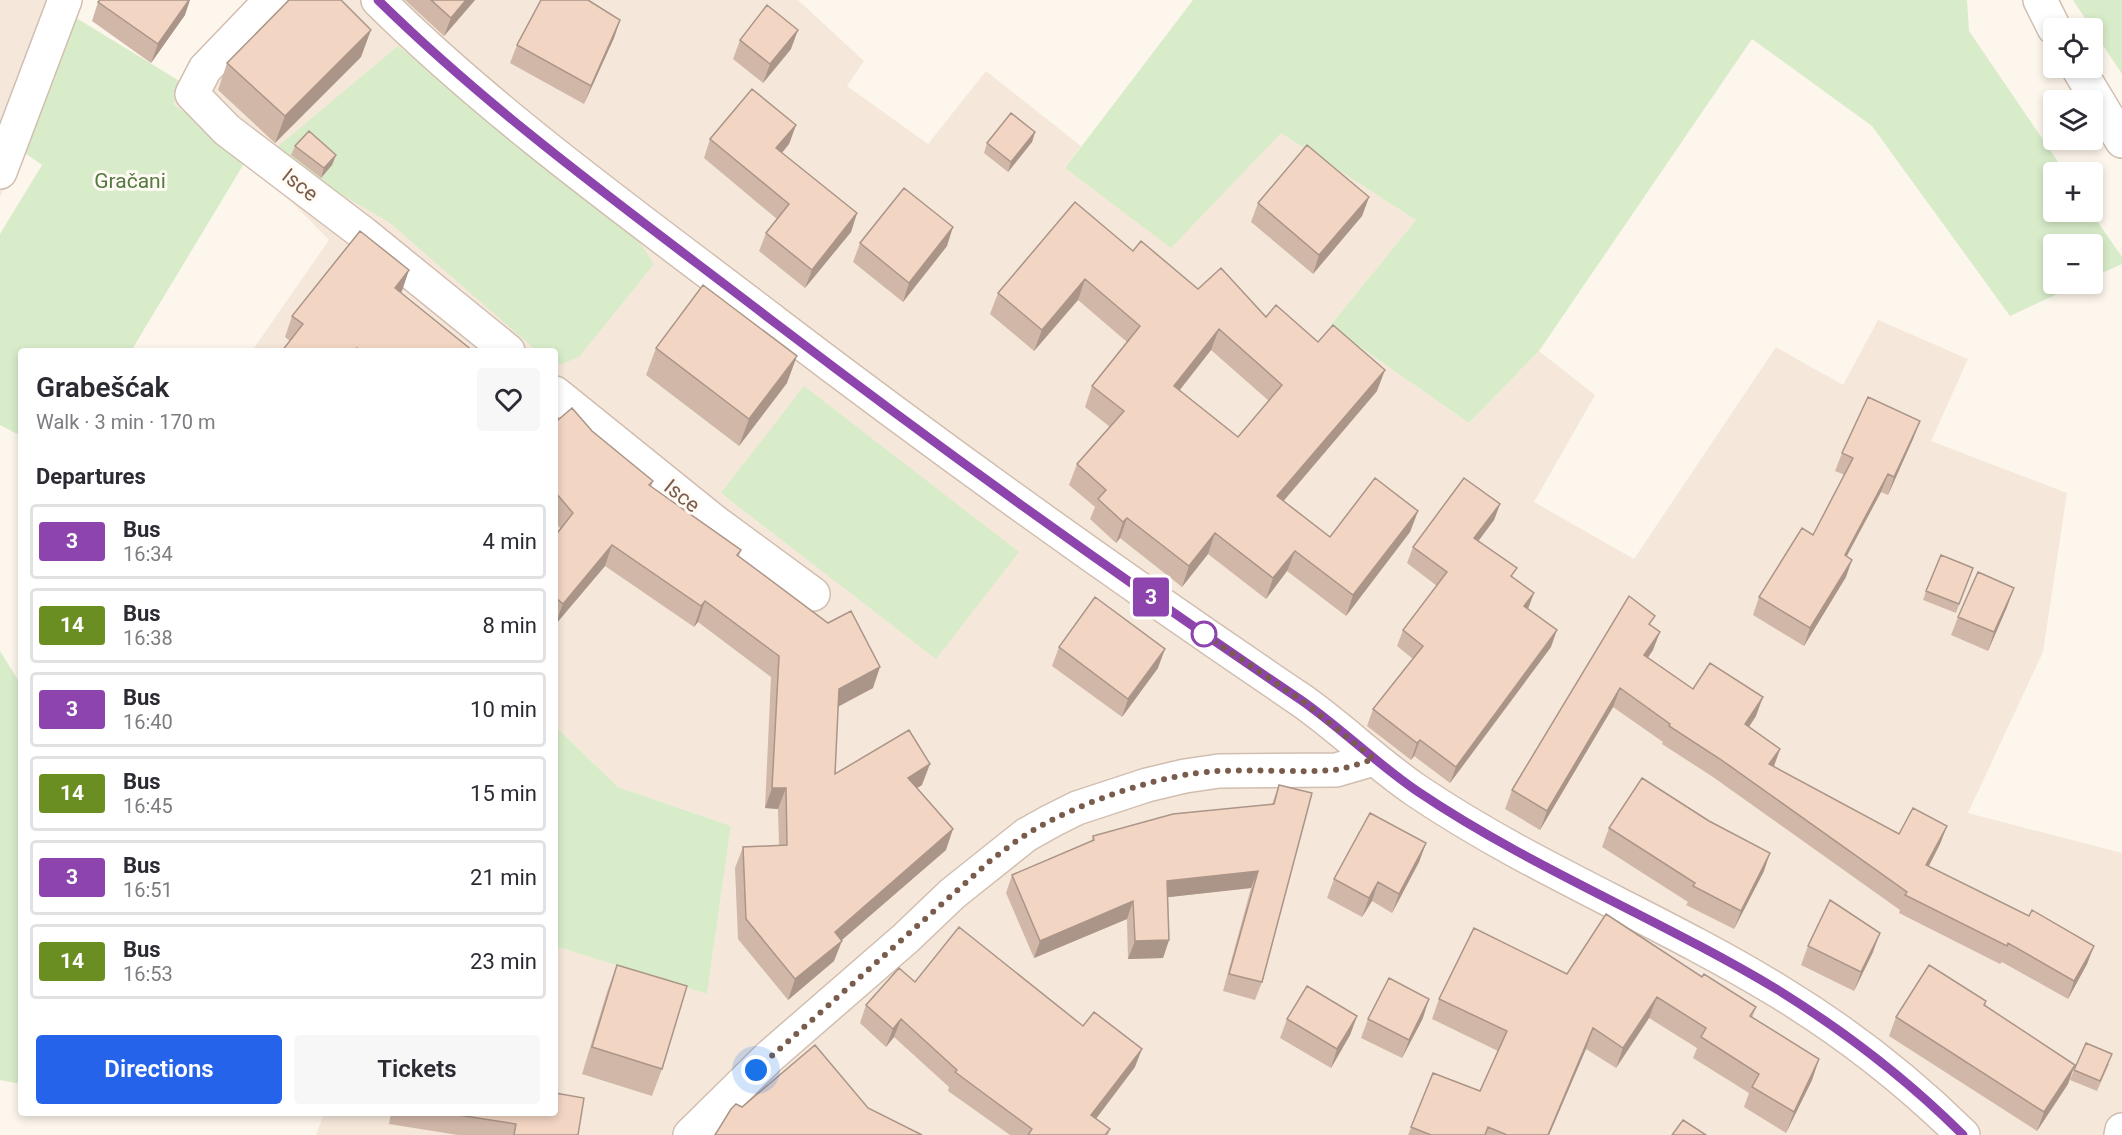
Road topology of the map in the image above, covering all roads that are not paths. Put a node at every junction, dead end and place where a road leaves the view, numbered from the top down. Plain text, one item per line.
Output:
1 (65, 0) edge
2 (271, 0) edge
3 (378, 0) edge
4 (2040, 0) edge
5 (2049, 18) edge
6 (2084, 78) edge
7 (2122, 141) edge
8 (0, 172) edge
9 (504, 348) edge
10 (558, 395) edge
11 (813, 594) dead end
12 (1374, 759) junction
13 (2122, 1131) edge
14 (690, 1135) edge
15 (1964, 1135) edge
16 (2121, 1135) edge

1 - 8 street
2 - 9 street, Isce
3 - 12 street
4 - 5 street
6 - 7 street
10 - 11 street, Isce
12 - 14 street
12 - 15 street
13 - 16 street

